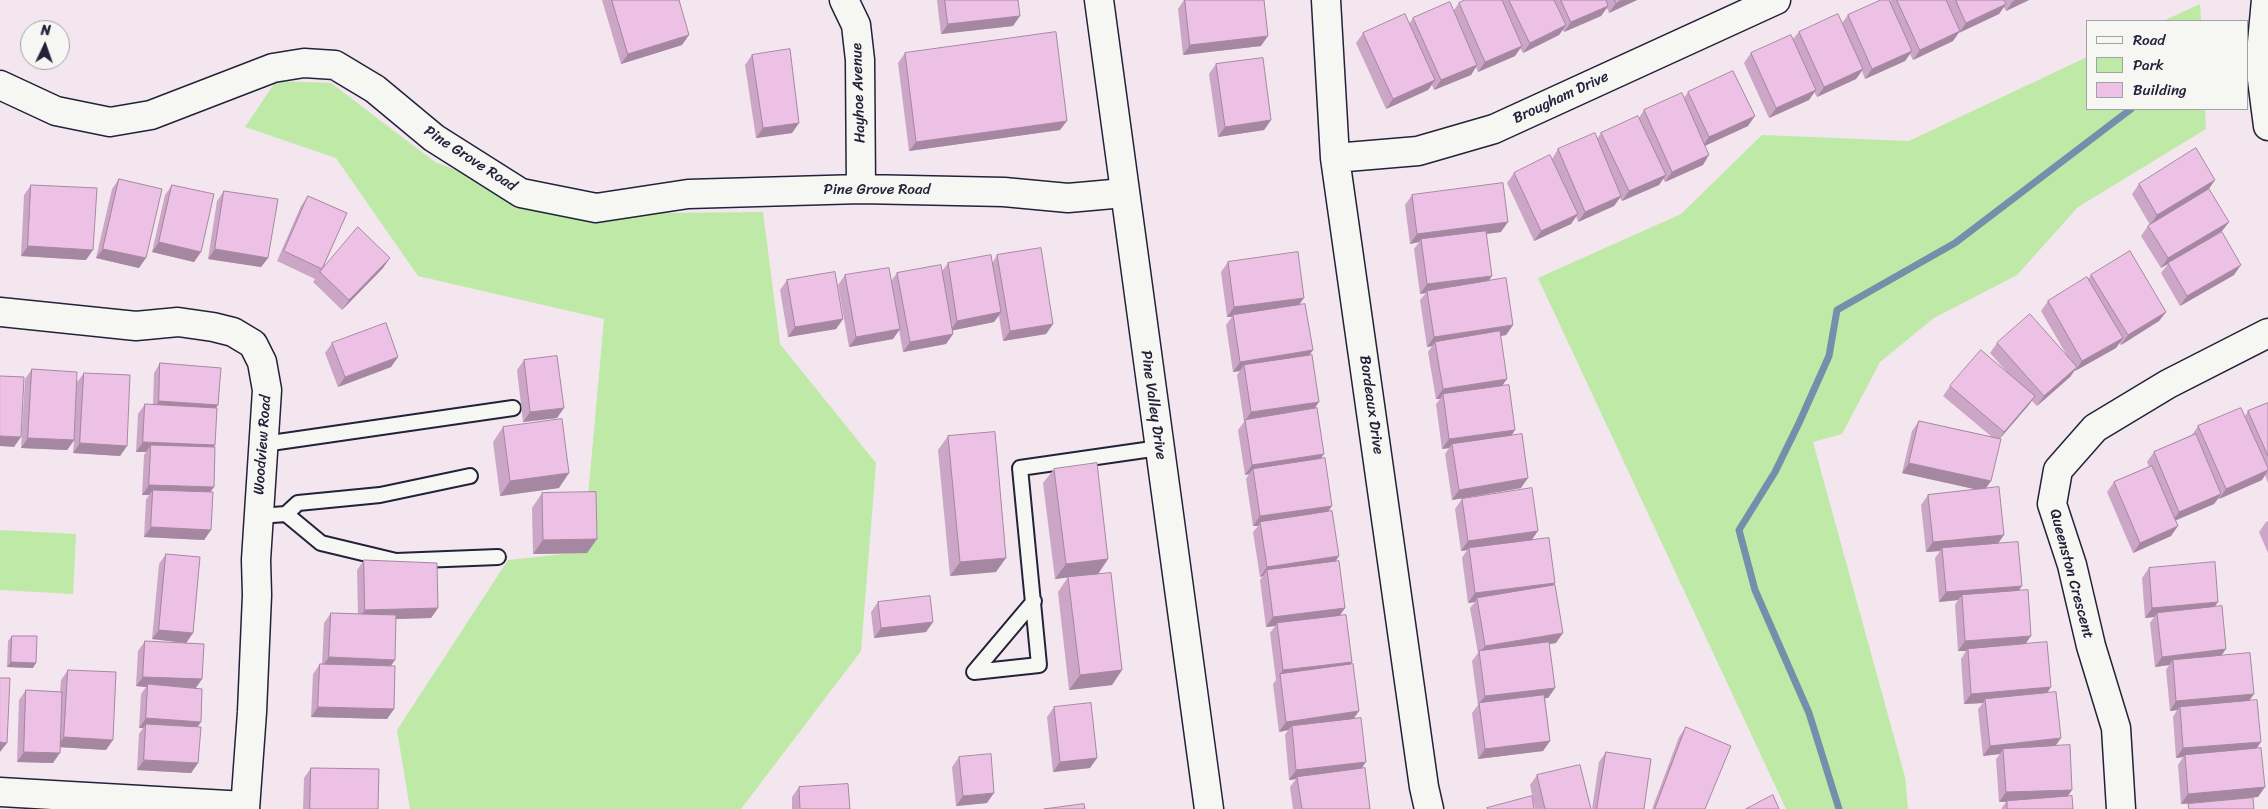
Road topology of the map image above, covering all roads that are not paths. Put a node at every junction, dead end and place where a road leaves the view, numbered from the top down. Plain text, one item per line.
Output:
1 (844, 0) edge
2 (1099, 0) edge
3 (1326, 0) edge
4 (1776, 0) edge
5 (2266, 0) edge
6 (0, 85) edge
7 (2268, 126) edge
8 (1335, 158) junction
9 (862, 189) junction
10 (1124, 193) junction
11 (0, 312) edge
12 (2268, 333) edge
13 (513, 408) dead end
14 (264, 444) junction
15 (1159, 448) junction
16 (470, 476) dead end
17 (286, 514) junction
18 (258, 516) junction
19 (498, 557) dead end
20 (1034, 601) junction
21 (0, 792) edge
22 (245, 807) edge
23 (1209, 809) edge
24 (1429, 809) edge
25 (2121, 809) edge

1 - 9 street, Hayhoe Avenue
2 - 10 street, Pine Valley Drive
3 - 8 street, Bordeaux Drive
4 - 8 street, Brougham Drive
5 - 7 street
6 - 9 street, Pine Grove Road
8 - 24 street, Bordeaux Drive
9 - 10 street, Pine Grove Road
10 - 15 street, Pine Valley Drive
11 - 14 street, Woodview Road
12 - 25 street, Queenston Crescent
13 - 14 lane
14 - 18 street, Woodview Road
15 - 20 lane
15 - 23 street, Pine Valley Drive
16 - 17 lane
17 - 18 lane
17 - 19 lane
18 - 22 street, Woodview Road
20 - 20 lane
21 - 22 street

